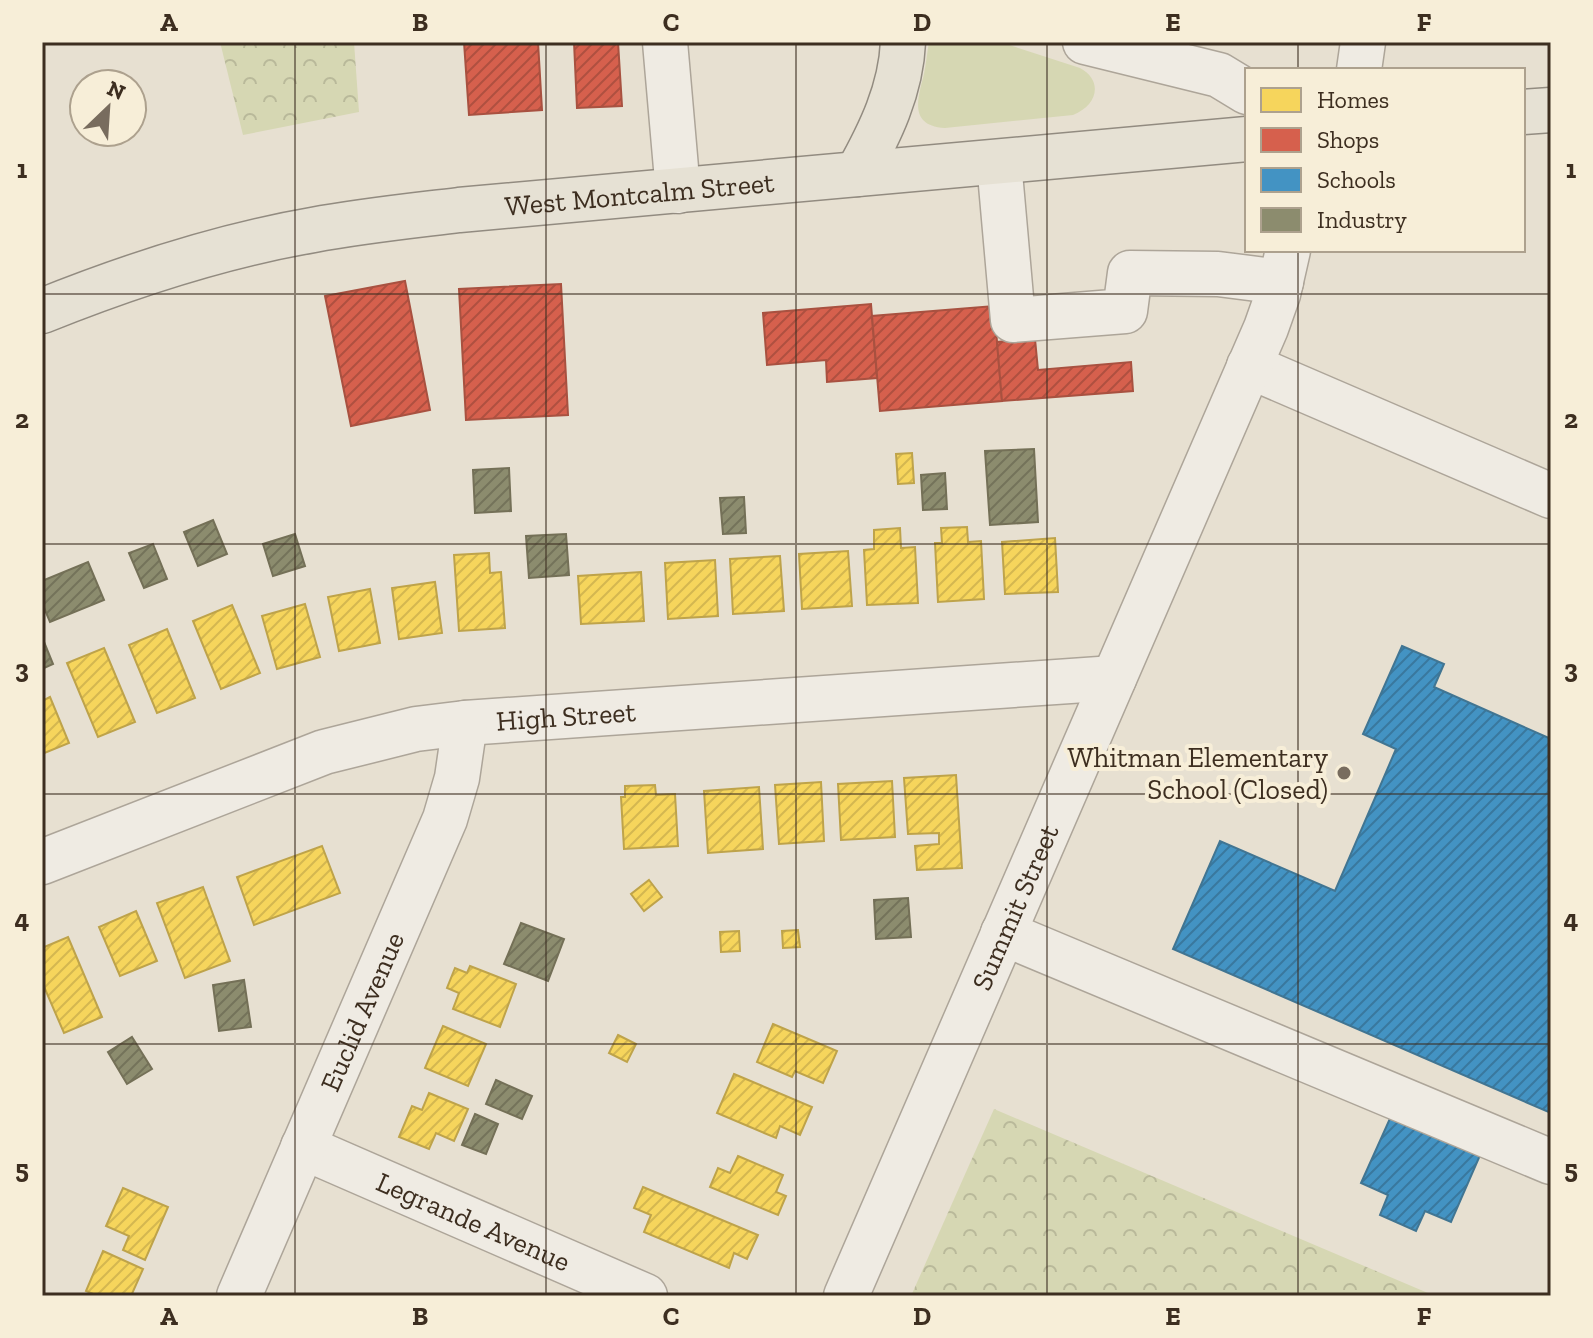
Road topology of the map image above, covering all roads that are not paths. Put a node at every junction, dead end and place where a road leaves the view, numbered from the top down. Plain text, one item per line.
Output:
1 (665, 42) edge
2 (903, 42) edge
3 (1085, 42) edge
4 (1363, 42) edge
5 (1359, 68) edge
6 (1245, 91) edge
7 (1551, 110) edge
8 (1525, 112) edge
9 (1245, 139) edge
10 (999, 162) junction
11 (857, 174) junction
12 (678, 191) junction
13 (1284, 266) edge
14 (42, 311) edge
15 (1249, 366) junction
16 (1549, 493) edge
17 (1114, 678) junction
18 (465, 723) junction
19 (42, 862) edge
20 (1003, 933) junction
21 (303, 1147) junction
22 (1551, 1162) edge
23 (239, 1296) edge
24 (645, 1296) edge
25 (846, 1296) edge

1 - 12 street
2 - 11 main road
3 - 6 street
4 - 5 street
7 - 8 main road
9 - 10 main road, West Montcalm Street
10 - 11 main road, West Montcalm Street
10 - 13 street
11 - 12 main road, West Montcalm Street
12 - 14 main road, West Montcalm Street
13 - 15 street, Summit Street
15 - 16 street
15 - 17 street, Summit Street
17 - 18 street, High Street
17 - 20 street, Summit Street
18 - 19 street, High Street
18 - 21 street, Euclid Avenue
20 - 22 street
20 - 25 street, Summit Street
21 - 23 street, Euclid Avenue
21 - 24 street, Legrande Avenue

